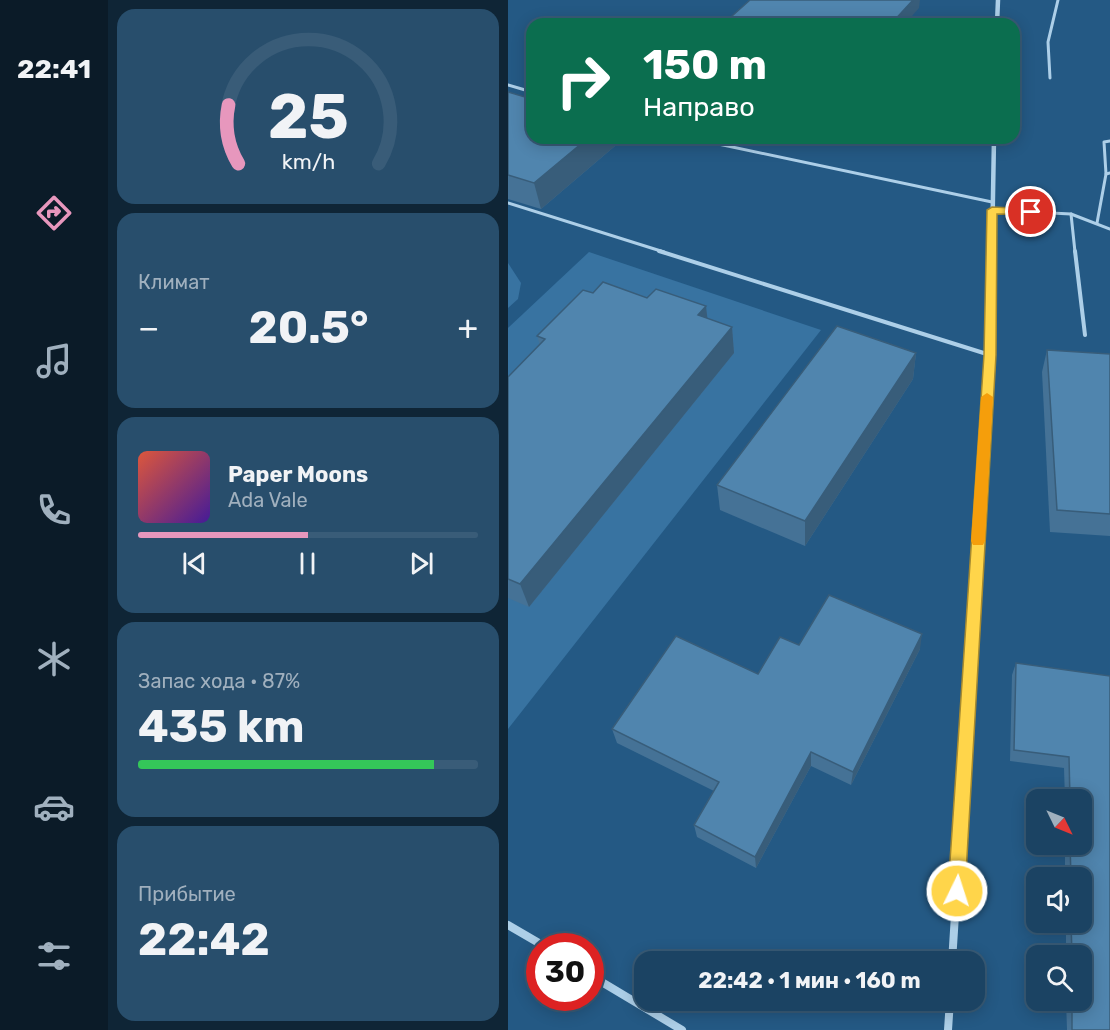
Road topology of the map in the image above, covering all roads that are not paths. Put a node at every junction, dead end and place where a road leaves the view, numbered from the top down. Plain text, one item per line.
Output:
1 (998, 0) edge
2 (1058, 0) edge
3 (997, 18) edge
4 (1050, 78) dead end
5 (508, 85) edge
6 (526, 90) edge
7 (1110, 141) edge
8 (718, 144) edge
9 (994, 144) edge
10 (1108, 173) edge
11 (992, 202) junction
12 (508, 203) edge
13 (992, 210) junction
14 (1070, 214) junction
15 (1097, 223) junction
16 (1110, 229) edge
17 (1085, 335) dead end
18 (990, 355) junction
19 (508, 925) edge
20 (526, 936) edge
21 (953, 951) edge
22 (604, 983) edge
23 (949, 1011) edge
24 (682, 1030) edge
25 (948, 1030) edge

1 - 3 street
2 - 4 lane
5 - 6 lane
7 - 10 lane
8 - 11 lane
9 - 11 street
10 - 15 lane
11 - 13 street
12 - 18 lane
13 - 14 lane
13 - 18 street
14 - 15 lane
14 - 17 lane
15 - 16 lane
18 - 21 street
19 - 20 street
22 - 24 street
23 - 25 street

